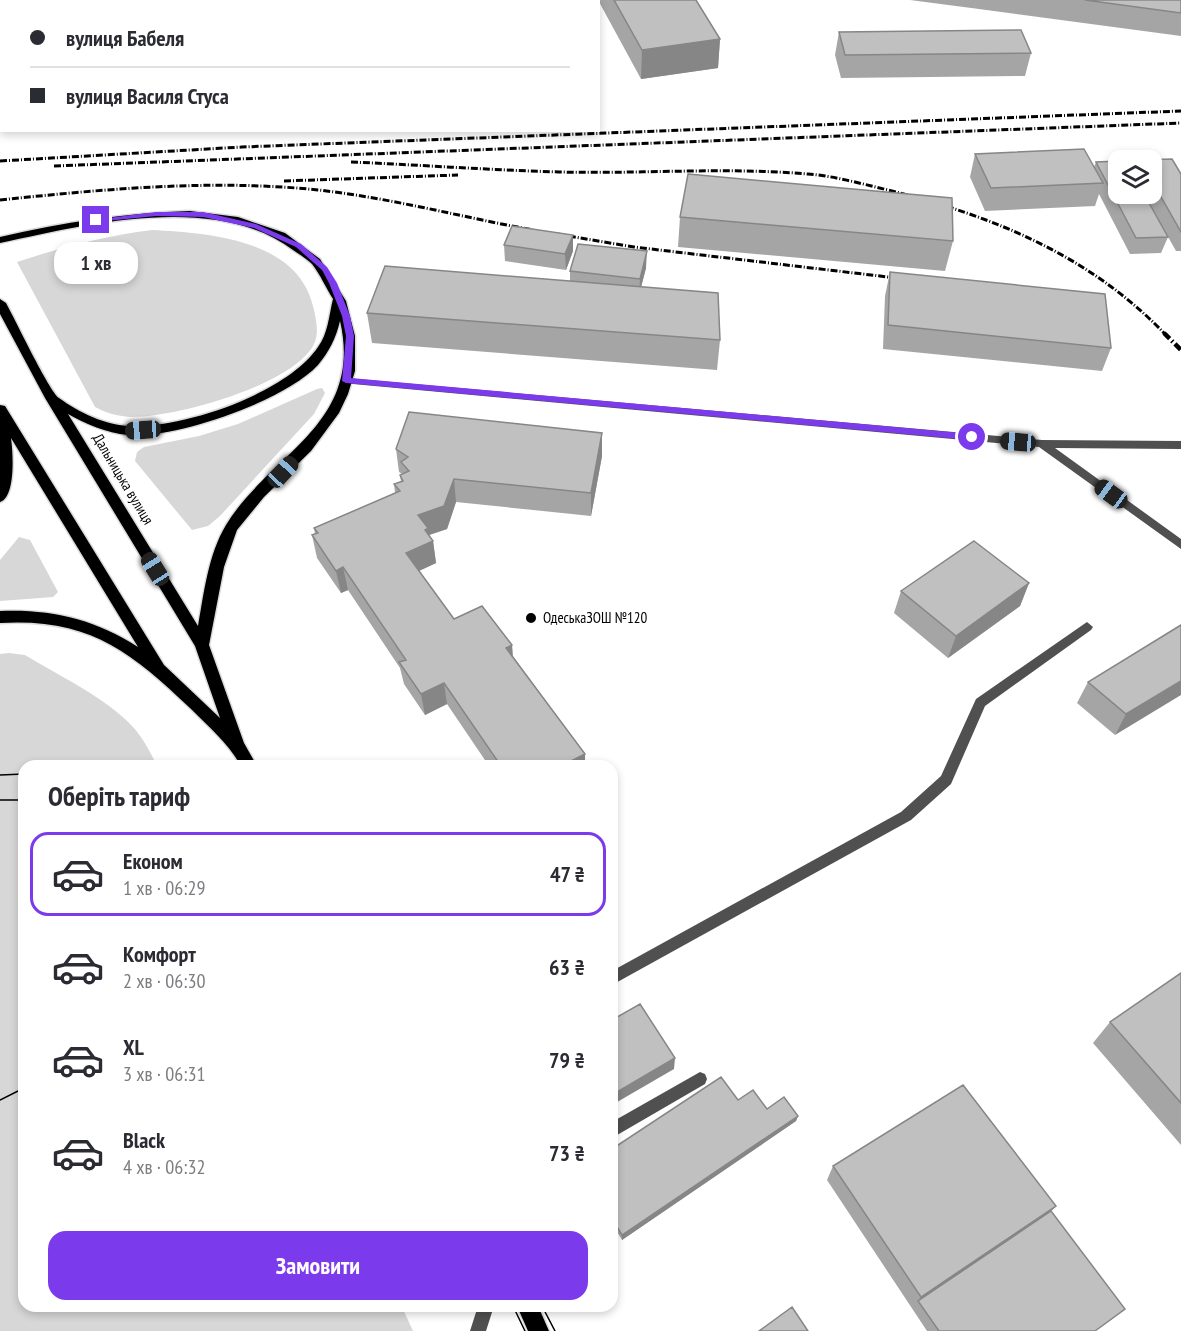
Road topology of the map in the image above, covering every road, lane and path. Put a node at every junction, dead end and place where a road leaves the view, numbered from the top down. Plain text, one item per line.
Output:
1 (0, 240) edge
2 (339, 299) junction
3 (0, 303) edge
4 (346, 381) junction
5 (51, 398) junction
6 (1, 412) edge
7 (1042, 444) junction
8 (1181, 445) edge
9 (0, 497) edge
10 (1181, 545) edge
11 (0, 617) edge
12 (1087, 627) dead end
13 (202, 645) junction
14 (159, 669) junction
15 (237, 744) junction
16 (246, 760) edge
17 (618, 975) edge
18 (700, 1079) dead end
19 (618, 1127) edge
20 (484, 1312) edge
21 (530, 1312) edge
22 (478, 1331) edge
23 (539, 1331) edge

1 - 2 main road
2 - 4 main road
2 - 5 main road
3 - 5 main road, Дальницька вулиця
4 - 7 lane
4 - 13 main road
5 - 13 main road, Дальницька вулиця
6 - 9 main road
6 - 14 main road, Дальницька вулиця
7 - 8 lane
7 - 10 lane
11 - 14 main road
12 - 17 lane
13 - 15 main road, Дальницька вулиця
14 - 15 main road, Дальницька вулиця
15 - 16 main road, Дальницька вулиця
18 - 19 lane
20 - 22 lane
21 - 23 main road

